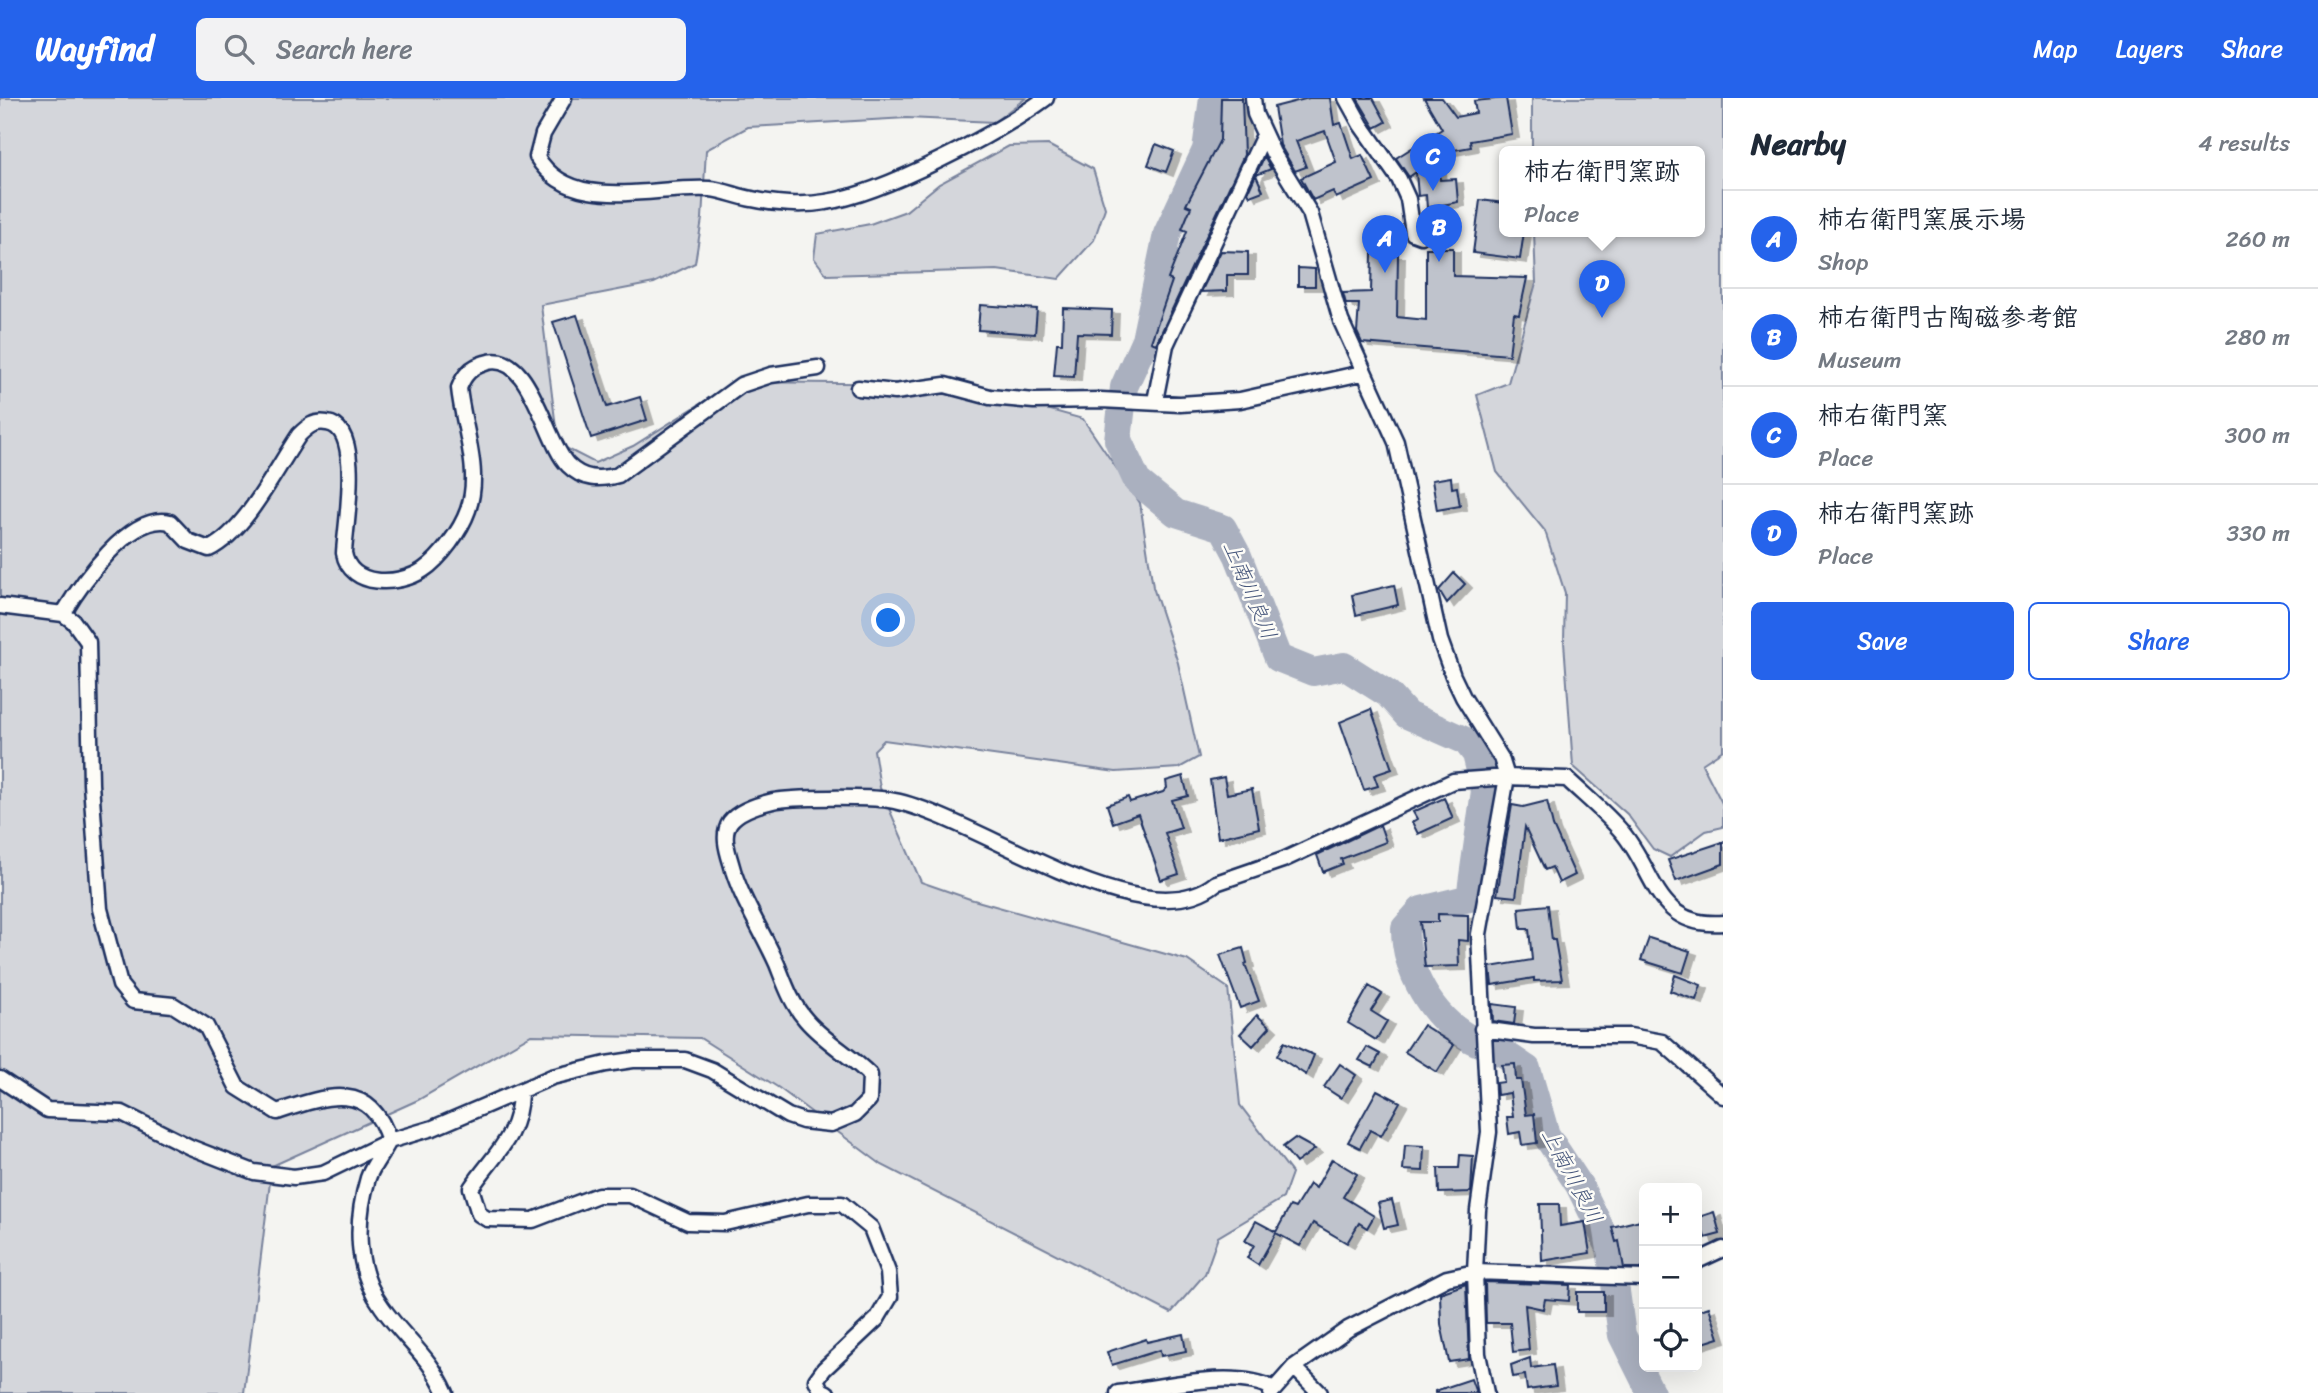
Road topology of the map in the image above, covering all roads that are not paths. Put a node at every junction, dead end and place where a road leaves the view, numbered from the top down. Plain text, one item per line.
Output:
1 (564, 98) edge
2 (1046, 98) edge
3 (1253, 98) edge
4 (1346, 98) edge
5 (1264, 135) junction
6 (1421, 236) dead end
7 (818, 368) dead end
8 (1363, 373) junction
9 (858, 388) dead end
10 (1155, 401) junction
11 (0, 606) edge
12 (63, 614) junction
13 (1500, 777) junction
14 (1723, 922) edge
15 (1482, 1029) junction
16 (0, 1079) edge
17 (520, 1093) junction
18 (1723, 1096) edge
19 (390, 1141) junction
20 (1723, 1249) edge
21 (1702, 1259) edge
22 (1475, 1272) junction
23 (1639, 1278) edge
24 (1294, 1367) junction
25 (1273, 1391) edge
26 (446, 1393) edge
27 (827, 1393) edge
28 (1118, 1393) edge
29 (1320, 1393) edge
30 (1486, 1393) edge

1 - 2 street
3 - 5 street
4 - 6 street
5 - 8 street
5 - 10 street
7 - 12 street
8 - 10 street
8 - 13 street
9 - 10 street
11 - 12 street
12 - 19 street
13 - 14 street
13 - 15 street
13 - 17 street
15 - 18 street
15 - 22 street
16 - 19 street
17 - 19 street
17 - 27 street
19 - 26 street
20 - 21 street
22 - 23 street
22 - 24 street
22 - 30 street
24 - 25 street
24 - 29 street
25 - 28 street

